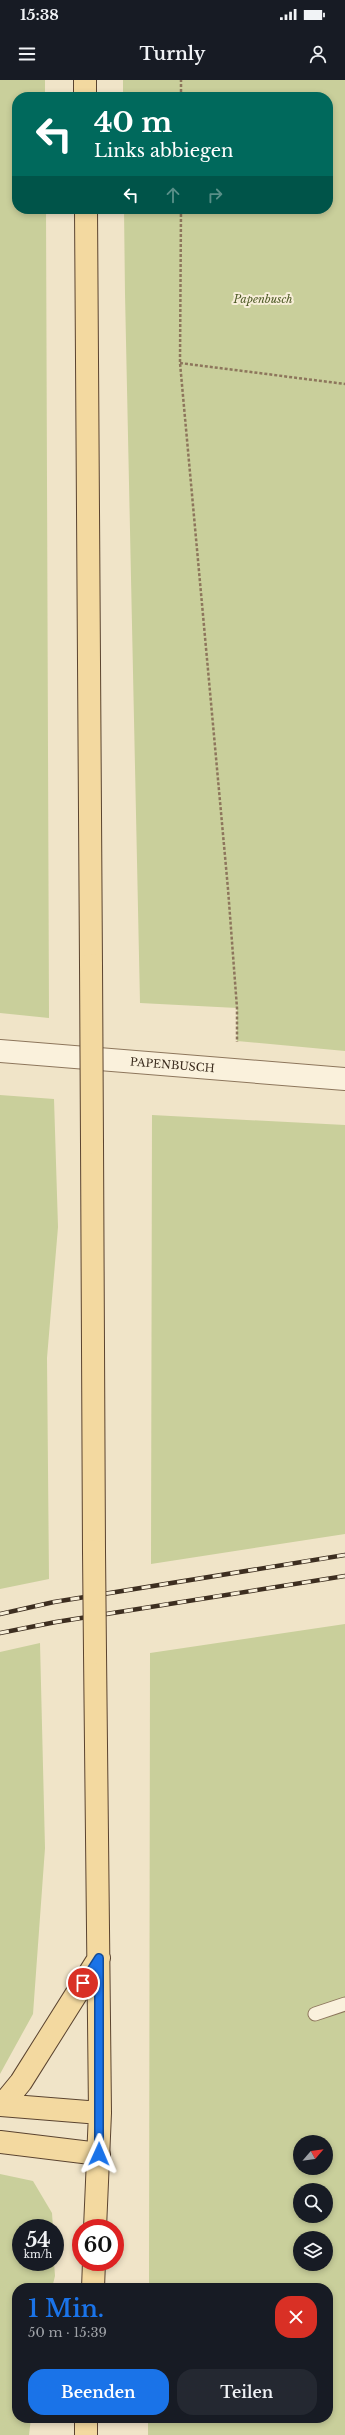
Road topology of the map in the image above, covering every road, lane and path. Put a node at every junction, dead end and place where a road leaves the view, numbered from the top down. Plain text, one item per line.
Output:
1 (85, 80) edge
2 (181, 80) edge
3 (85, 92) edge
4 (181, 92) edge
5 (86, 214) edge
6 (181, 214) edge
7 (180, 364) junction
8 (345, 384) edge
9 (0, 1050) edge
10 (238, 1071) junction
11 (345, 1079) edge
12 (99, 1958) junction
13 (345, 2004) edge
14 (315, 2014) dead end
15 (2, 2105) edge
16 (100, 2112) junction
17 (0, 2142) edge
18 (99, 2154) junction
19 (95, 2219) edge
20 (94, 2271) edge
21 (93, 2283) edge
22 (86, 2423) edge
23 (86, 2435) edge

1 - 3 main road
2 - 4 path
5 - 12 main road, bridge
6 - 7 path
7 - 8 path
7 - 10 path
9 - 10 street, PAPENBUSCH
10 - 11 street, PAPENBUSCH
12 - 15 main road
12 - 16 main road
13 - 14 lane
15 - 16 main road
16 - 18 main road
17 - 18 main road
18 - 19 main road
20 - 21 main road
22 - 23 main road

